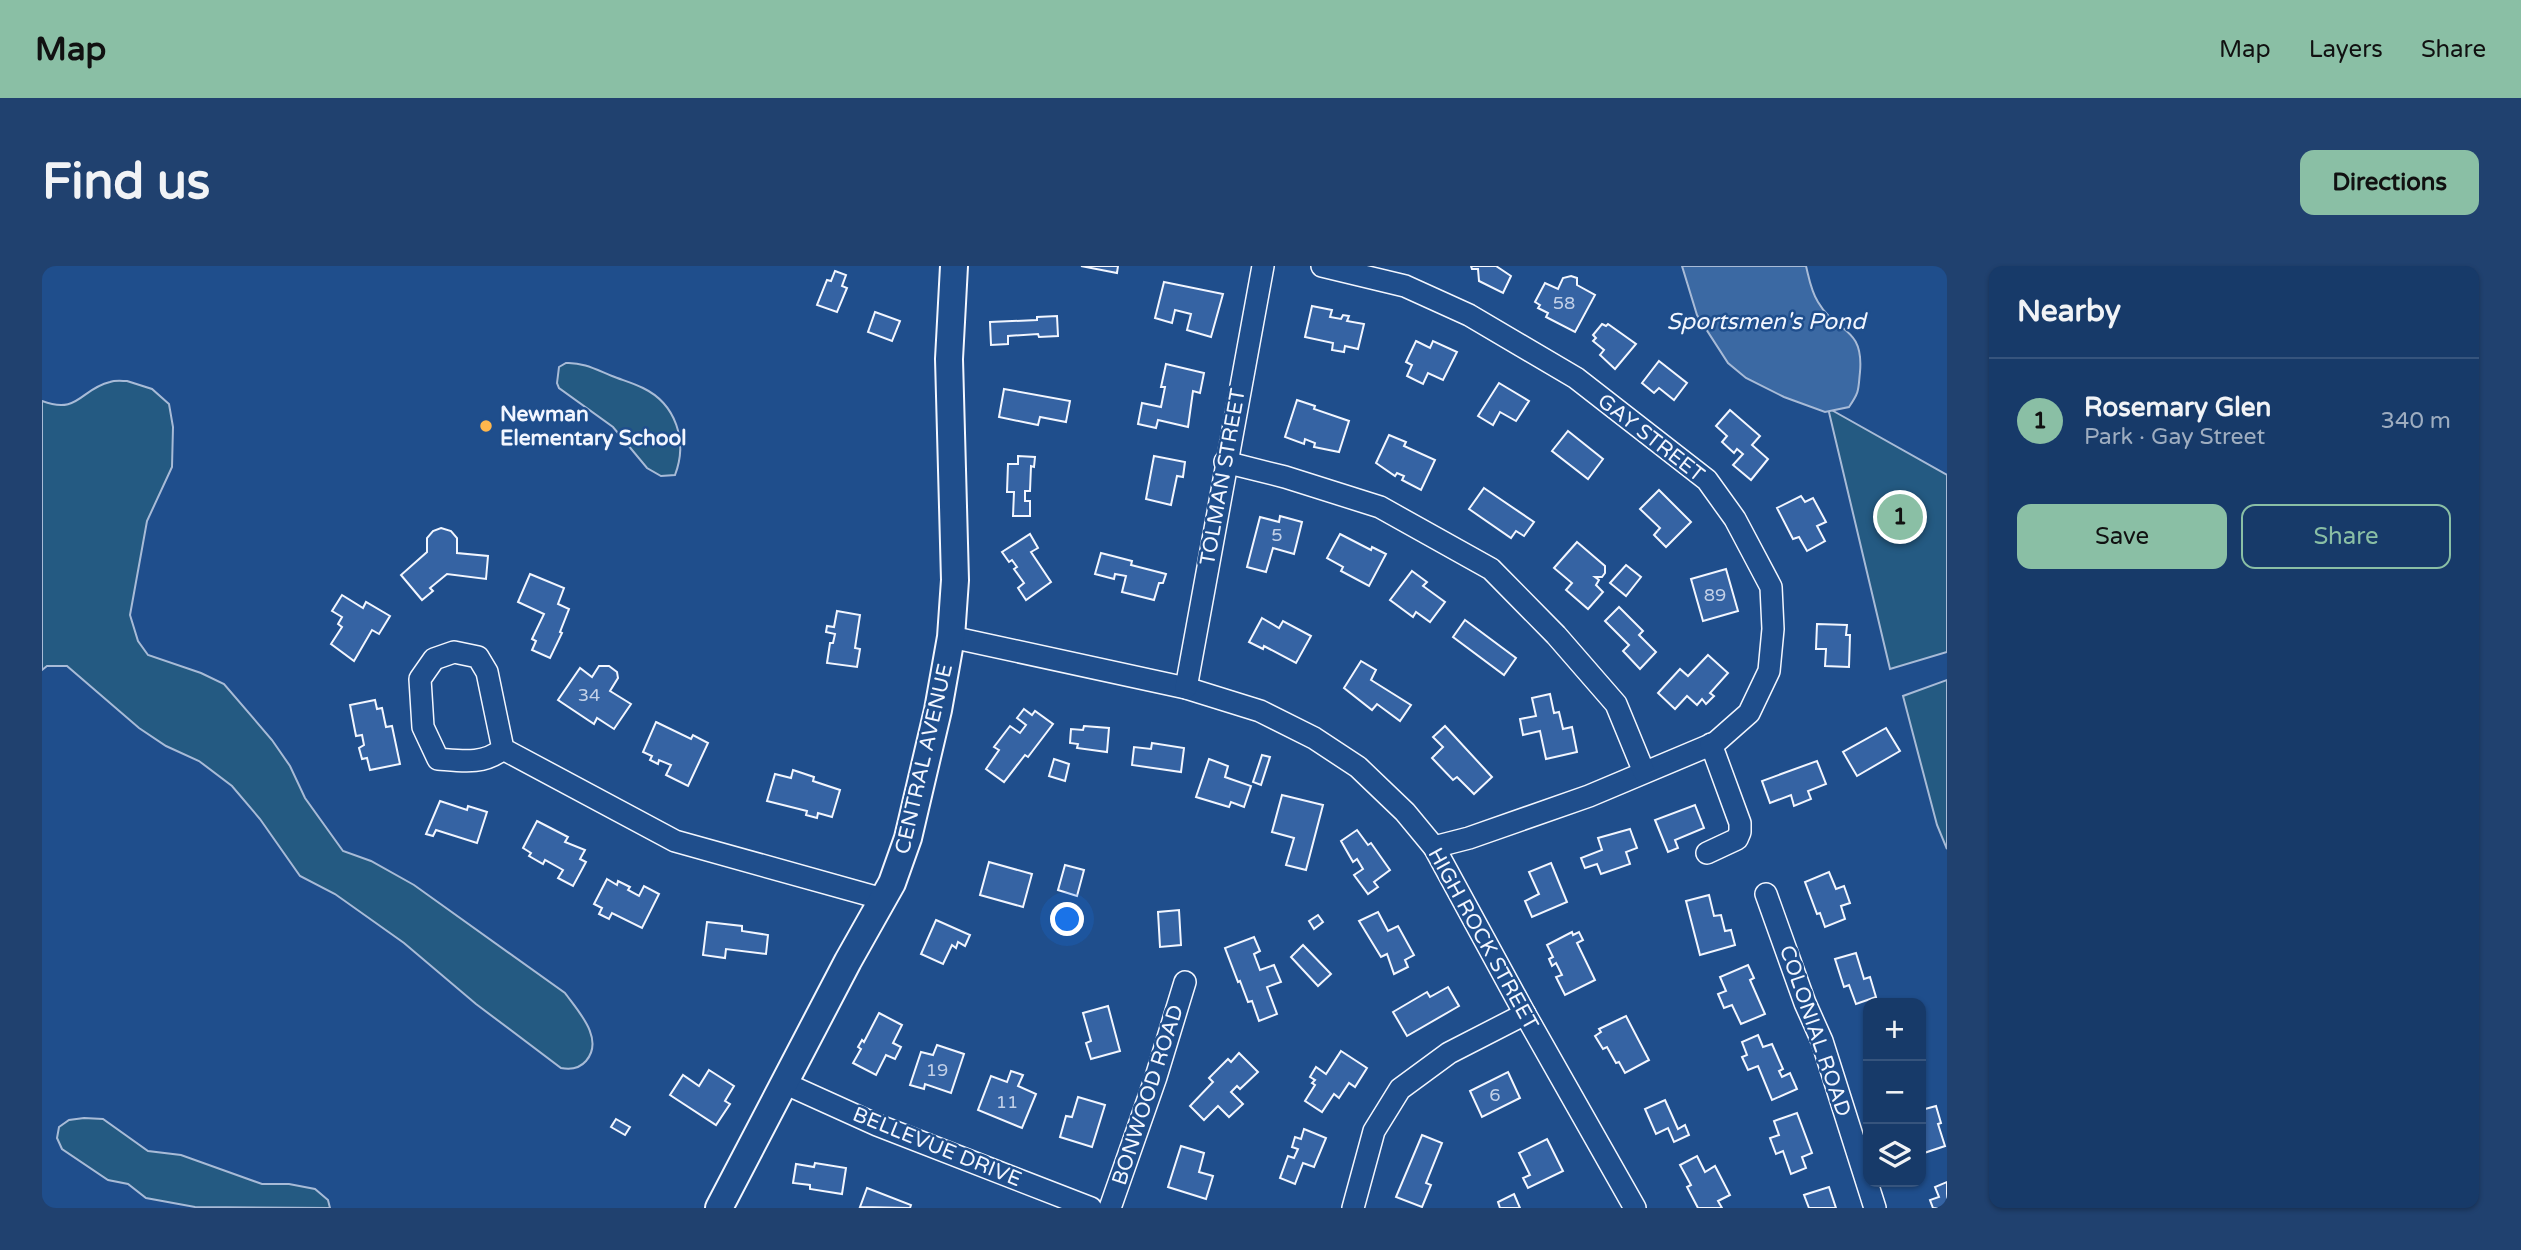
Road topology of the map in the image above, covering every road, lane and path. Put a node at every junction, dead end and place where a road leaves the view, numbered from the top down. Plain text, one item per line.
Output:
1 (954, 266) edge
2 (1263, 266) edge
3 (1322, 266) edge
4 (1408, 276) edge
5 (1225, 462) junction
6 (951, 638) junction
7 (1186, 688) junction
8 (1711, 744) junction
9 (503, 749) junction
10 (1644, 772) junction
11 (1434, 847) junction
12 (1707, 853) dead end
13 (1766, 894) dead end
14 (883, 899) junction
15 (1185, 982) dead end
16 (1525, 1014) junction
17 (784, 1083) junction
18 (719, 1208) edge
19 (1091, 1208) edge
20 (1110, 1208) edge
21 (1353, 1208) edge
22 (1635, 1208) edge
23 (1875, 1208) edge

1 - 6 main road, CENTRAL AVENUE
2 - 5 street, TOLMAN STREET
3 - 4 street, GAY STREET
4 - 8 street, GAY STREET
5 - 7 street, TOLMAN STREET
5 - 10 street
6 - 7 street, HIGH ROCK STREET
6 - 14 main road, CENTRAL AVENUE
7 - 11 street, HIGH ROCK STREET
8 - 10 street, GAY STREET
8 - 12 street
9 - 9 street
9 - 14 street
10 - 11 street, GAY STREET
11 - 16 street, HIGH ROCK STREET
13 - 23 street, COLONIAL ROAD
14 - 17 main road, CENTRAL AVENUE
15 - 20 street, BONWOOD ROAD
16 - 21 street
16 - 22 street, HIGH ROCK STREET
17 - 18 main road, CENTRAL AVENUE
17 - 19 street, BELLEVUE DRIVE

